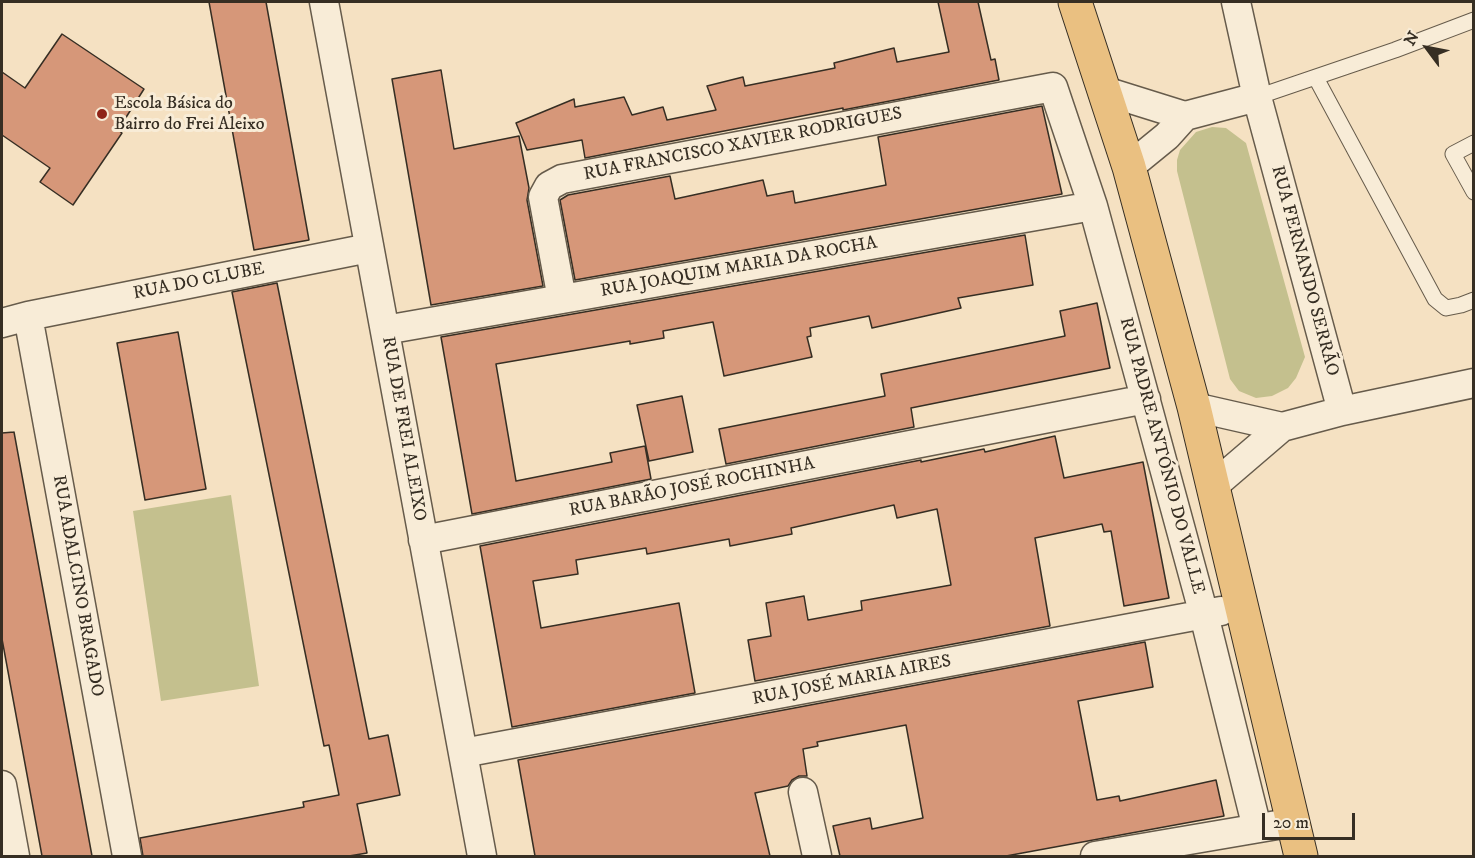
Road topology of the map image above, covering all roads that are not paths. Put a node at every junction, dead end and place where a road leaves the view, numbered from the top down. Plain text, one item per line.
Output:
1 (324, 2) edge
2 (1075, 2) edge
3 (1236, 2) edge
4 (1473, 20) edge
5 (1316, 78) junction
6 (1053, 87) joint
7 (1105, 91) junction
8 (1257, 97) junction
9 (1185, 116) junction
10 (1473, 143) edge
11 (1129, 167) junction
12 (1473, 192) edge
13 (1093, 206) junction
14 (369, 248) junction
15 (562, 299) junction
16 (1473, 300) edge
17 (15, 320) edge
18 (385, 330) junction
19 (1473, 382) edge
20 (1146, 399) junction
21 (1194, 406) junction
22 (1342, 411) junction
23 (1282, 427) junction
24 (1212, 486) junction
25 (423, 540) junction
26 (1241, 608) junction
27 (1204, 615) junction
28 (463, 753) junction
29 (2, 784) edge
30 (803, 792) dead end
31 (1292, 822) junction
32 (1257, 828) junction
33 (15, 856) edge
34 (127, 856) edge
35 (482, 856) edge
36 (817, 856) edge
37 (1095, 856) edge
38 (1301, 856) edge

1 - 14 street, RUA DE FREI ALEIXO
2 - 7 main road
3 - 8 street, RUA FERNANDO SERRÃO
4 - 5 lane
5 - 8 lane
5 - 16 lane
6 - 13 street, RUA PADRE ANTÓNIO DO VALLE
6 - 15 street, RUA FRANCISCO XAVIER RODRIGUES
7 - 9 street
7 - 11 main road
8 - 9 street
8 - 22 street, RUA FERNANDO SERRÃO
9 - 11 street
10 - 12 lane
11 - 21 main road
13 - 15 street, RUA JOAQUIM MARIA DA ROCHA
13 - 20 street, RUA PADRE ANTÓNIO DO VALLE
14 - 17 street, RUA DO CLUBE
14 - 18 street, RUA DE FREI ALEIXO
15 - 18 street, RUA JOAQUIM MARIA DA ROCHA
17 - 34 street, RUA ADALCINO BRAGADO
18 - 25 street, RUA DE FREI ALEIXO
19 - 22 street
20 - 25 street, RUA BARÃO JOSÉ ROCHINHA
20 - 27 street, RUA PADRE ANTÓNIO DO VALLE
21 - 23 street
21 - 24 main road
22 - 23 street
23 - 24 street
24 - 26 main road
25 - 28 street, RUA DE FREI ALEIXO
26 - 27 street, RUA JOSÉ MARIA AIRES
26 - 31 main road
27 - 28 street, RUA JOSÉ MARIA AIRES
27 - 32 street, RUA PADRE ANTÓNIO DO VALLE
28 - 35 street, RUA DE FREI ALEIXO
29 - 33 street
30 - 36 street
31 - 32 street
31 - 38 main road
32 - 37 street

